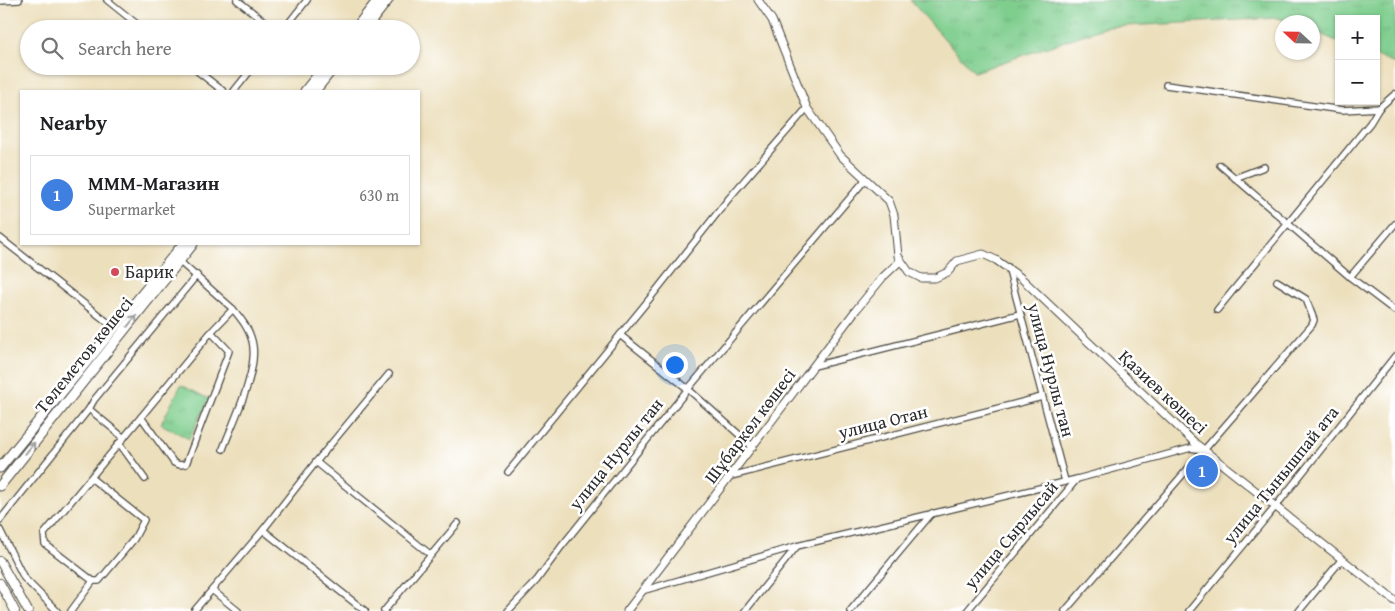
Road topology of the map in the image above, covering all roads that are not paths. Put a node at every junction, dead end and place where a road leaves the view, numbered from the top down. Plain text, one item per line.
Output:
1 (19, 0) edge
2 (107, 0) edge
3 (237, 0) edge
4 (307, 0) edge
5 (378, 0) edge
6 (388, 0) edge
7 (758, 0) edge
8 (0, 1) edge
9 (132, 20) edge
10 (263, 20) edge
11 (291, 20) edge
12 (362, 20) edge
13 (372, 20) edge
14 (203, 75) edge
15 (247, 75) edge
16 (318, 75) edge
17 (328, 75) edge
18 (1166, 85) dead end
19 (222, 90) edge
20 (235, 90) edge
21 (306, 90) edge
22 (316, 90) edge
23 (1395, 94) edge
24 (807, 108) junction
25 (1379, 108) junction
26 (1220, 165) dead end
27 (1264, 167) dead end
28 (1235, 178) junction
29 (865, 180) junction
30 (1287, 224) junction
31 (1395, 224) edge
32 (0, 238) edge
33 (182, 245) edge
34 (192, 245) edge
35 (179, 261) junction
36 (900, 261) junction
37 (1008, 267) junction
38 (165, 273) junction
39 (197, 275) junction
40 (1350, 277) junction
41 (1278, 281) dead end
42 (233, 309) junction
43 (1217, 310) dead end
44 (1395, 311) edge
45 (1020, 314) junction
46 (114, 328) junction
47 (211, 332) junction
48 (620, 335) junction
49 (1395, 356) edge
50 (814, 366) junction
51 (389, 374) dead end
52 (688, 389) junction
53 (1042, 397) junction
54 (89, 409) junction
55 (141, 417) junction
56 (122, 441) junction
57 (753, 447) junction
58 (223, 449) dead end
59 (1205, 450) junction
60 (316, 462) junction
61 (0, 468) edge
62 (508, 472) dead end
63 (731, 476) junction
64 (91, 478) junction
65 (145, 479) dead end
66 (1077, 479) junction
67 (1065, 482) junction
68 (0, 486) edge
69 (1276, 506) junction
70 (932, 513) junction
71 (0, 520) edge
72 (458, 523) dead end
73 (0, 530) edge
74 (263, 530) junction
75 (797, 546) junction
76 (431, 555) junction
77 (1342, 559) junction
78 (0, 561) edge
79 (93, 582) junction
80 (0, 583) edge
81 (212, 590) junction
82 (645, 590) junction
83 (1395, 601) edge
84 (15, 611) edge
85 (28, 611) edge
86 (58, 611) edge
87 (71, 611) edge
88 (194, 611) edge
89 (238, 611) edge
90 (365, 611) edge
91 (384, 611) edge
92 (508, 611) edge
93 (627, 611) edge
94 (745, 611) edge
95 (850, 611) edge
96 (967, 611) edge
97 (1065, 611) edge
98 (1189, 611) edge
99 (1299, 611) edge

1 - 8 street
2 - 9 street
3 - 10 street
4 - 11 street
5 - 12 main road
6 - 13 main road
7 - 24 street
14 - 19 street
15 - 20 street
16 - 21 main road
17 - 22 main road
18 - 25 street
23 - 25 street
24 - 29 street
24 - 48 street
25 - 30 street
26 - 28 street
27 - 28 street
28 - 30 street
29 - 36 street
29 - 52 street, улица Нурлы тан
30 - 40 street
30 - 43 street
31 - 40 street
32 - 46 street
33 - 38 main road, Төлеметов көшесі
34 - 35 main road, Төлеметов көшесі
35 - 38 main road, Төлеметов көшесі
35 - 39 street
36 - 37 street, Қазиев көшесі
36 - 50 street, Шұбаркөл көшесі
37 - 45 street, улица Нурлы тан
37 - 59 street, Қазиев көшесі
38 - 46 main road, Төлеметов көшесі
68 -> 38 main road, Төлеметов көшесі
39 - 42 street
39 - 54 street
40 - 44 street
41 - 59 street
42 - 47 street
42 - 58 street
45 - 50 street
45 - 53 street, улица Нурлы тан
46 - 61 main road, Төлеметов көшесі
47 - 55 street
47 - 55 street
48 - 52 street
48 - 62 street
49 - 69 street, улица Тынышпай ата
50 - 57 street, Шұбаркөл көшесі
51 - 60 street
52 - 57 street
52 - 92 street, улица Нурлы тан
53 - 63 street, улица Отан
53 - 67 street, улица Нурлы тан
54 - 56 street
54 - 71 street
55 - 56 street
56 - 64 street
56 - 65 street
57 - 63 street, Шұбаркөл көшесі
59 - 66 street
59 - 69 street, Қазиев көшесі
59 - 97 street
60 - 74 street
60 - 76 street
63 - 82 street, Шұбаркөл көшесі
64 - 79 street
64 - 79 street
66 - 67 street
66 - 96 street, улица Сырлысай
67 - 70 street
69 - 77 street, Қазиев көшесі
69 - 98 street, улица Тынышпай ата
70 - 75 street
70 - 95 street
72 - 76 street
73 - 86 street
74 - 81 street
74 - 90 street
75 - 82 street
75 - 94 street
76 - 91 street
77 - 83 street, Қазиев көшесі
77 - 99 street
78 - 85 main road
79 - 87 street
80 - 84 main road
81 - 88 street
81 - 89 street
82 - 93 street, Шұбаркөл көшесі

